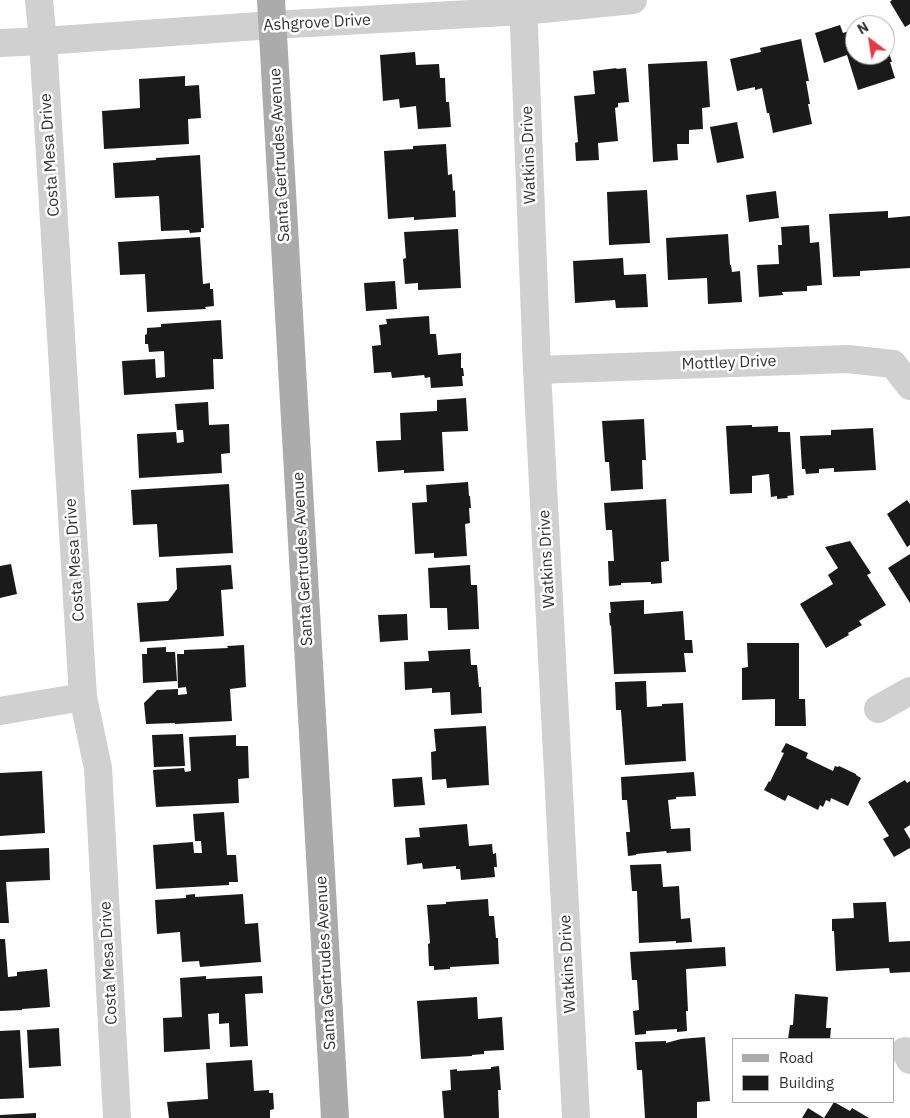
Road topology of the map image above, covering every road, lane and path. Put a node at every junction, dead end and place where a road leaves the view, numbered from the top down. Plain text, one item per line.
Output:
1 (39, 0) edge
2 (633, 0) edge
3 (523, 5) edge
4 (272, 12) edge
5 (43, 42) junction
6 (0, 43) edge
7 (537, 370) junction
8 (910, 386) edge
9 (910, 691) edge
10 (83, 696) junction
11 (878, 709) dead end
12 (0, 712) edge
13 (117, 1118) edge
14 (335, 1118) edge
15 (576, 1118) edge

1 - 5 street, Costa Mesa Drive
2 - 3 street, Ashgrove Drive
3 - 4 street, Ashgrove Drive
3 - 7 street, Watkins Drive
4 - 5 street, Ashgrove Drive
4 - 14 main road, Santa Gertrudes Avenue
5 - 6 street, Ashgrove Drive
5 - 10 street, Costa Mesa Drive
7 - 8 street, Mottley Drive
7 - 15 street, Watkins Drive
9 - 11 street
10 - 12 street
10 - 13 street, Costa Mesa Drive

